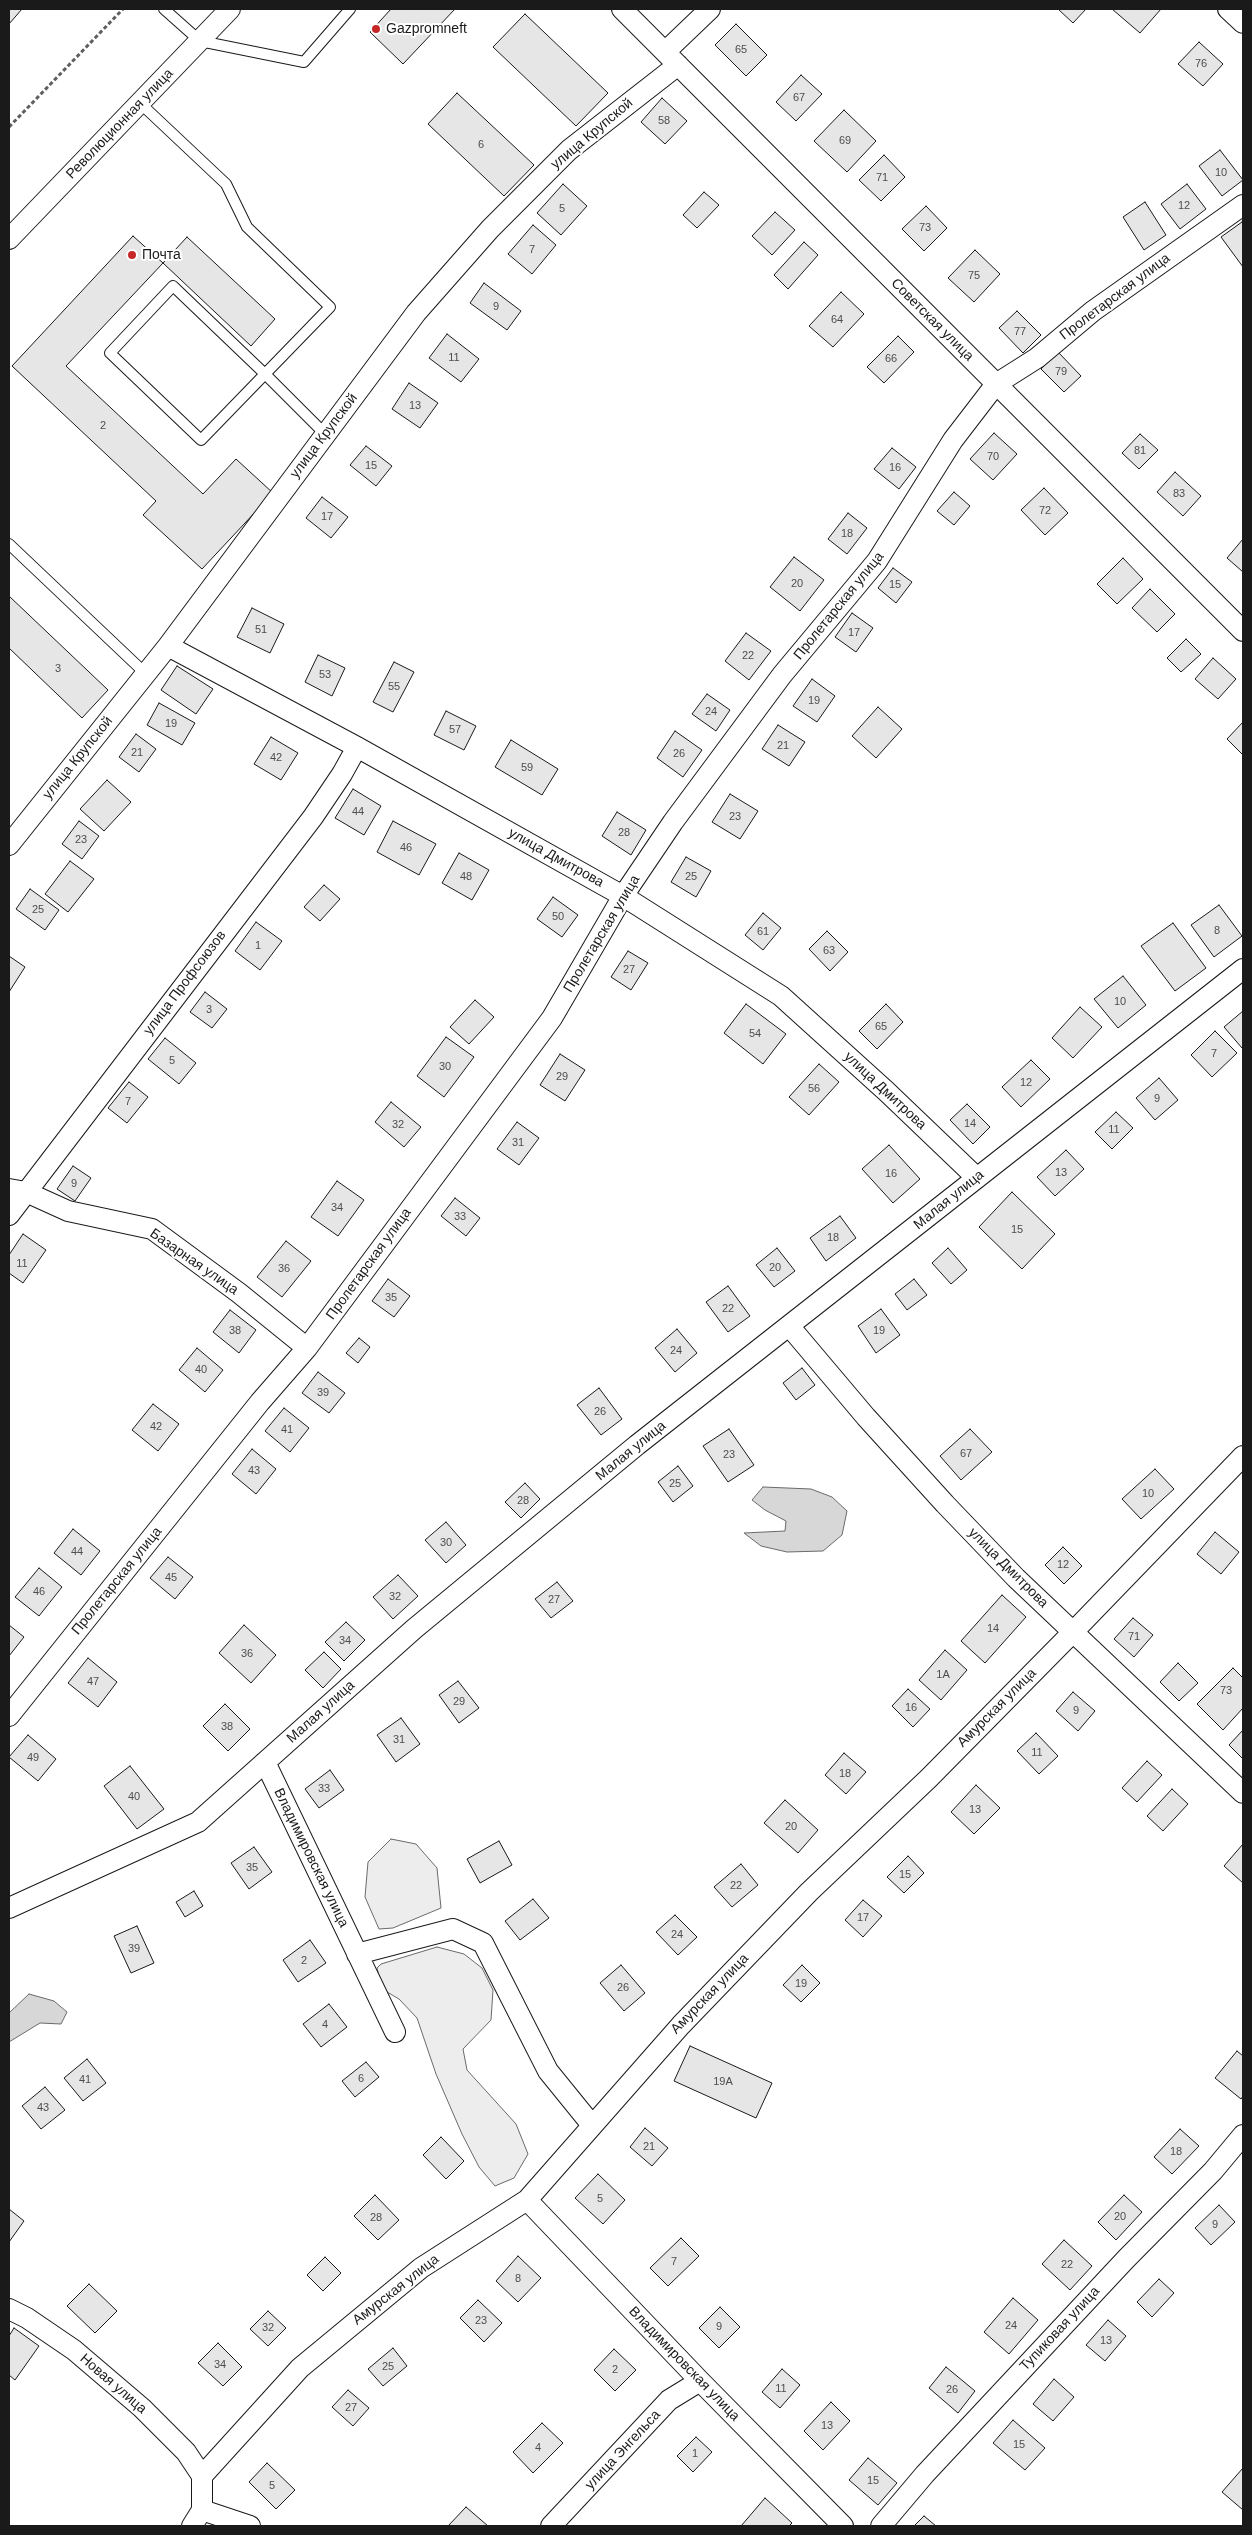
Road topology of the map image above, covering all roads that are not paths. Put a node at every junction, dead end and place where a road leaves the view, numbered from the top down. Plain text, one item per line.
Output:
1 (164, 9) edge
2 (230, 9) edge
3 (350, 9) edge
4 (622, 9) edge
5 (710, 9) edge
6 (1228, 9) edge
7 (1243, 23) edge
8 (200, 41) junction
9 (672, 58) junction
10 (140, 103) junction
11 (1243, 205) edge
12 (9, 239) edge
13 (264, 374) junction
14 (996, 384) junction
15 (325, 434) junction
16 (9, 544) edge
17 (1243, 631) edge
18 (168, 646) junction
19 (146, 674) junction
20 (357, 747) junction
21 (9, 845) edge
22 (624, 896) junction
23 (1243, 970) edge
24 (976, 1178) junction
25 (17, 1190) edge
26 (9, 1216) edge
27 (790, 1327) junction
28 (307, 1348) junction
29 (1243, 1456) edge
30 (1074, 1631) junction
31 (9, 1716) edge
32 (265, 1762) junction
33 (1243, 1793) edge
34 (9, 1908) edge
35 (357, 1954) junction
36 (395, 2032) dead end
37 (592, 2124) junction
38 (1243, 2135) edge
39 (527, 2200) junction
40 (9, 2309) edge
41 (700, 2381) junction
42 (202, 2476) junction
43 (197, 2518) edge
44 (250, 2526) edge
45 (551, 2526) edge
46 (843, 2526) edge
47 (881, 2526) edge

1 - 8 lane
2 - 8 street, Революционная улица
3 - 8 lane
4 - 9 street, Советская улица
5 - 9 street, улица Крупской
6 - 7 street
8 - 10 street, Революционная улица
9 - 14 street, Советская улица
9 - 15 street, улица Крупской
10 - 12 street, Революционная улица
10 - 13 lane
11 - 14 street, Пролетарская улица
13 - 13 lane
13 - 15 lane
14 - 17 street, Советская улица
14 - 22 street, Пролетарская улица
15 - 18 street, улица Крупской
16 - 19 lane
18 - 19 street, улица Крупской
18 - 20 street, улица Дмитрова
19 - 21 street, улица Крупской
20 - 22 street, улица Дмитрова
20 - 25 street, улица Профсоюзов
22 - 24 street, улица Дмитрова
22 - 28 street, Пролетарская улица
23 - 24 street, Малая улица
24 - 27 street, Малая улица
25 - 26 street, улица Профсоюзов
25 - 28 street, Базарная улица
27 - 30 street, улица Дмитрова
27 - 32 street, Малая улица
28 - 31 street, Пролетарская улица
29 - 30 street, Амурская улица
30 - 33 street, улица Дмитрова
30 - 37 street, Амурская улица
32 - 34 street, Малая улица
32 - 35 street, Владимировская улица
35 - 36 street, Владимировская улица
35 - 37 street
37 - 39 street, Амурская улица
38 - 47 street, Тупиковая улица
39 - 41 street, Владимировская улица
39 - 42 street, Амурская улица
40 - 42 street, Новая улица
41 - 45 street, улица Энгельса
41 - 46 street, Владимировская улица
42 - 43 street
43 - 44 street

